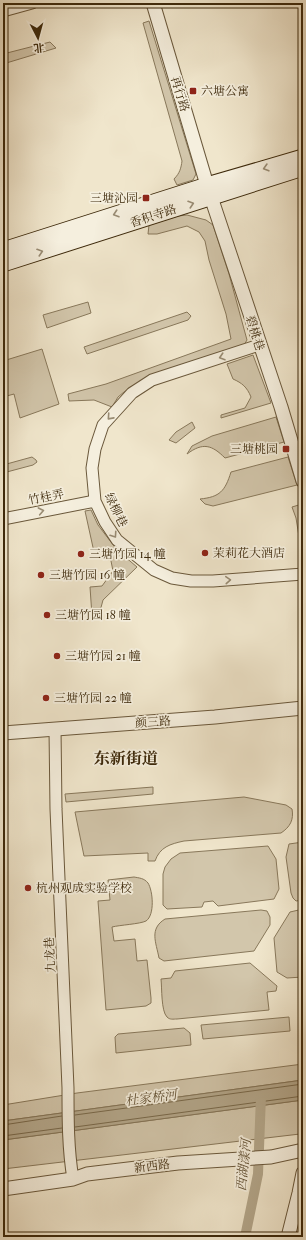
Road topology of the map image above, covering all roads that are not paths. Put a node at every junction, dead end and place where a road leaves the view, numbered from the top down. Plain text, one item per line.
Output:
1 (32, 3) edge
2 (153, 3) edge
3 (3, 11) edge
4 (303, 157) edge
5 (303, 168) edge
6 (209, 191) junction
7 (3, 250) edge
8 (3, 264) edge
9 (259, 345) junction
10 (303, 481) edge
11 (95, 501) junction
12 (3, 519) edge
13 (303, 574) edge
14 (303, 708) edge
15 (55, 729) junction
16 (3, 733) edge
17 (303, 1150) edge
18 (303, 1173) edge
19 (73, 1179) junction
20 (3, 1189) edge
21 (288, 1237) edge

1 - 3 street
2 - 6 street, 再行路
4 -> 6 main road, 香积寺路
5 - 6 main road, 香积寺路
6 -> 7 main road, 香积寺路
8 -> 6 main road, 香积寺路
6 - 9 street, 碧桃巷
9 - 10 street, 碧桃巷
9 -> 11 street, 绿柳巷
12 -> 11 street, 竹桂弄
11 -> 13 street, 绿柳巷
14 - 15 street, 颜三路
15 - 16 street, 颜三路
15 - 19 street, 九龙巷
17 - 19 street, 新西路
18 - 21 street
19 - 20 street, 新西路

